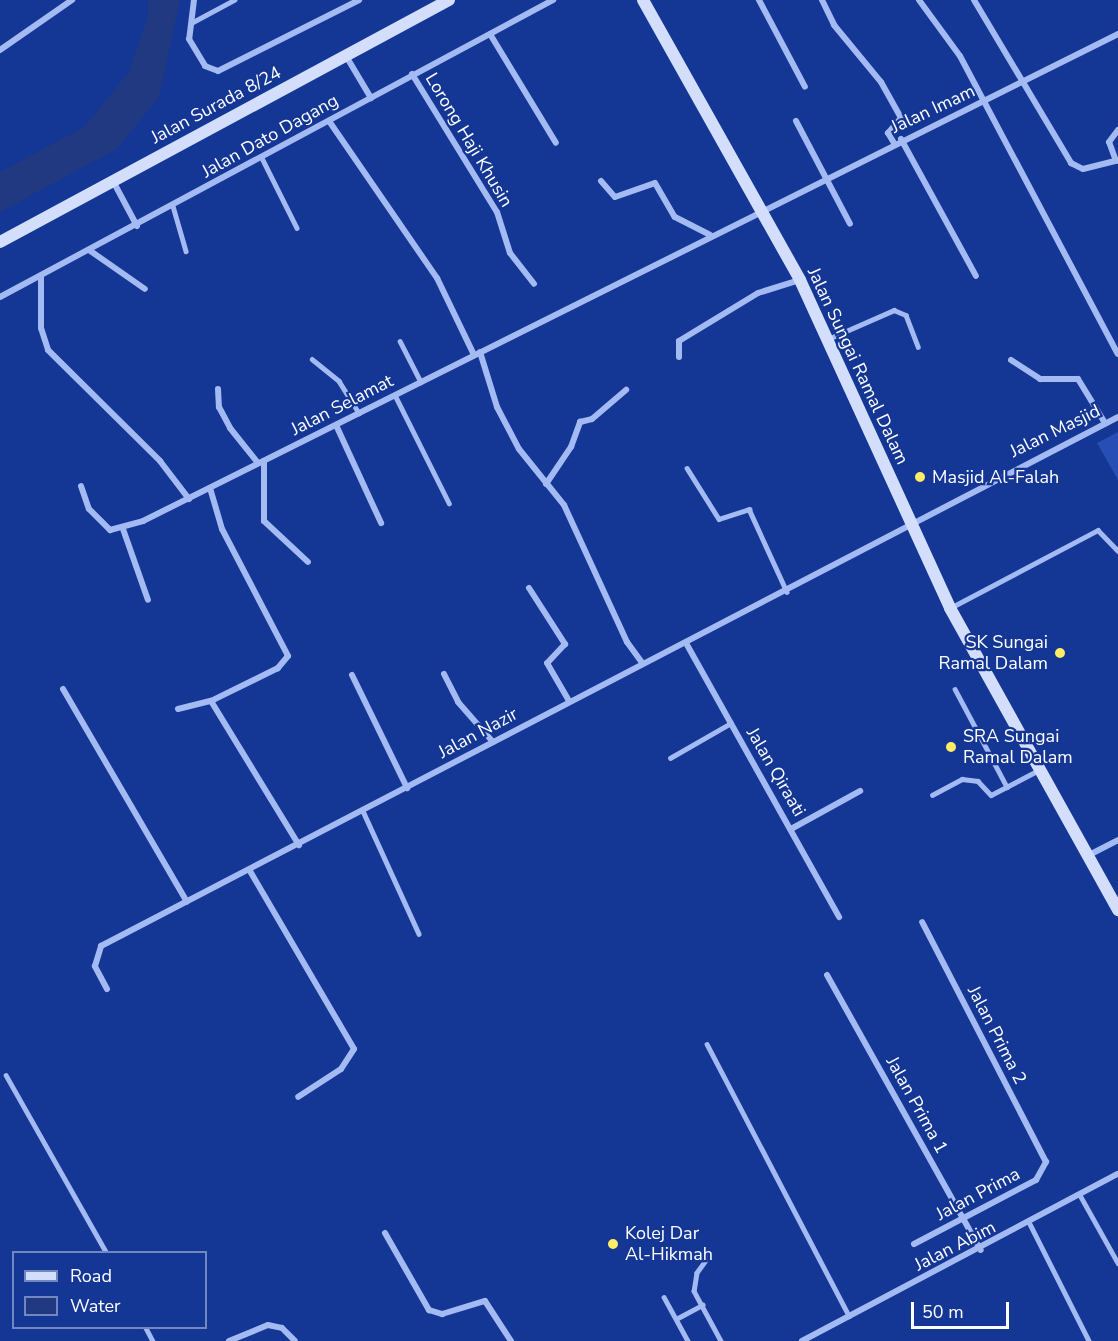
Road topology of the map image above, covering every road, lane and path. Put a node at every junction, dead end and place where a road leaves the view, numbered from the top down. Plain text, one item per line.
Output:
1 (72, 0) edge
2 (194, 0) edge
3 (234, 0) edge
4 (359, 0) edge
5 (449, 0) edge
6 (553, 0) edge
7 (643, 0) edge
8 (759, 0) edge
9 (822, 0) edge
10 (919, 0) edge
11 (974, 0) edge
12 (191, 23) junction
13 (490, 34) junction
14 (1118, 34) edge
15 (0, 50) edge
16 (345, 56) junction
17 (412, 74) junction
18 (1020, 82) junction
19 (805, 87) dead end
20 (371, 98) junction
21 (981, 104) junction
22 (796, 120) dead end
23 (329, 121) junction
24 (1118, 130) edge
25 (901, 139) junction
26 (556, 143) dead end
27 (894, 143) junction
28 (262, 158) junction
29 (1117, 163) edge
30 (826, 177) junction
31 (113, 181) junction
32 (601, 181) dead end
33 (173, 206) junction
34 (760, 210) junction
35 (850, 224) dead end
36 (137, 225) junction
37 (297, 228) dead end
38 (710, 235) junction
39 (0, 242) edge
40 (89, 250) junction
41 (186, 251) dead end
42 (41, 276) junction
43 (976, 276) dead end
44 (800, 280) junction
45 (534, 284) dead end
46 (145, 290) dead end
47 (0, 297) edge
48 (828, 339) junction
49 (400, 341) dead end
50 (918, 347) dead end
51 (477, 354) junction
52 (1118, 354) edge
53 (679, 357) dead end
54 (312, 359) dead end
55 (1011, 360) dead end
56 (421, 382) junction
57 (218, 388) dead end
58 (626, 390) dead end
59 (395, 395) junction
60 (359, 413) junction
61 (1118, 417) edge
62 (1105, 423) junction
63 (336, 425) junction
64 (261, 462) junction
65 (687, 468) dead end
66 (546, 484) junction
67 (81, 486) dead end
68 (210, 488) junction
69 (189, 499) junction
70 (449, 503) dead end
71 (910, 522) junction
72 (381, 523) dead end
73 (123, 529) junction
74 (1118, 551) edge
75 (308, 562) dead end
76 (528, 588) dead end
77 (787, 592) junction
78 (148, 600) dead end
79 (950, 608) junction
80 (686, 643) junction
81 (642, 663) junction
82 (444, 674) dead end
83 (352, 675) dead end
84 (63, 689) dead end
85 (955, 689) dead end
86 (211, 701) junction
87 (569, 701) junction
88 (178, 709) dead end
89 (731, 723) junction
90 (493, 742) junction
91 (670, 758) dead end
92 (1042, 769) junction
93 (1007, 787) junction
94 (407, 788) junction
95 (860, 791) dead end
96 (932, 795) dead end
97 (363, 811) junction
98 (791, 829) junction
99 (1118, 840) edge
100 (299, 845) junction
101 (1089, 855) junction
102 (250, 871) junction
103 (187, 902) junction
104 (1118, 910) edge
105 (839, 917) dead end
106 (922, 922) dead end
107 (419, 934) dead end
108 (827, 975) dead end
109 (106, 989) dead end
110 (707, 1044) dead end
111 (6, 1075) dead end
112 (298, 1097) dead end
113 (1046, 1162) joint
114 (1118, 1174) edge
115 (1080, 1194) junction
116 (963, 1218) junction
117 (1030, 1224) junction
118 (385, 1233) dead end
119 (914, 1244) dead end
120 (105, 1251) edge
121 (981, 1251) junction
122 (710, 1256) dead end
123 (1118, 1263) edge
124 (664, 1297) dead end
125 (702, 1305) junction
126 (849, 1316) junction
127 (676, 1319) junction
128 (229, 1341) edge
129 (295, 1341) edge
130 (510, 1341) edge
131 (688, 1341) edge
132 (721, 1341) edge
133 (802, 1341) edge
134 (1089, 1341) edge

1 - 15 street
2 - 12 street
3 - 12 lane
4 - 12 street
5 - 16 street, Jalan Surada 8/24
6 - 13 street, Jalan Dato Dagang
7 - 34 street, Jalan Sungai Ramal Dalam
8 - 19 street
9 - 27 street
10 - 21 street
11 - 18 street
13 - 17 street, Jalan Dato Dagang
13 - 26 street
14 - 18 street, Jalan Imam
16 - 20 street
16 - 31 street, Jalan Surada 8/24
17 - 20 street, Jalan Dato Dagang
17 - 45 street, Lorong Haji Khusin
18 - 21 street, Jalan Imam
18 - 29 street
20 - 23 street, Jalan Dato Dagang
21 - 25 street, Jalan Imam
21 - 52 street
22 - 30 street
23 - 28 street, Jalan Dato Dagang
23 - 51 street
24 - 29 street
25 - 27 street, Jalan Imam
25 - 43 street
27 - 30 street, Jalan Imam
28 - 33 street, Jalan Dato Dagang
28 - 37 lane
30 - 34 street, Jalan Imam
30 - 35 street
31 - 36 street
31 - 39 street, Jalan Surada 8/24
32 - 38 street
33 - 36 street, Jalan Dato Dagang
33 - 41 lane
34 - 38 street, Jalan Selamat
34 - 44 street, Jalan Sungai Ramal Dalam
36 - 40 street, Jalan Dato Dagang
38 - 51 street, Jalan Selamat
40 - 42 street, Jalan Dato Dagang
40 - 46 street
42 - 47 street, Jalan Dato Dagang
42 - 69 street
44 - 48 street, Jalan Sungai Ramal Dalam
44 - 53 street
48 - 50 lane
48 - 71 street, Jalan Sungai Ramal Dalam
49 - 56 lane
51 - 56 street, Jalan Selamat
51 - 66 street
54 - 60 lane
55 - 62 street
56 - 59 street, Jalan Selamat
57 - 64 street
58 - 66 street
59 - 60 street, Jalan Selamat
59 - 70 lane
60 - 63 street, Jalan Selamat
61 - 62 street, Jalan Masjid
62 - 71 street, Jalan Masjid
63 - 64 street, Jalan Selamat
63 - 72 street
64 - 68 street, Jalan Selamat
64 - 75 street
65 - 77 lane
66 - 81 street
67 - 73 street
68 - 69 street, Jalan Selamat
68 - 86 street
69 - 73 street, Jalan Selamat
71 - 77 street, Jalan Nazir
71 - 79 street, Jalan Sungai Ramal Dalam
73 - 78 street
74 - 79 lane
76 - 87 street
77 - 80 street, Jalan Nazir
79 - 92 street, Jalan Sungai Ramal Dalam
80 - 81 street, Jalan Nazir
80 - 89 street, Jalan Qiraati
81 - 87 street, Jalan Nazir
82 - 90 street
83 - 94 street
84 - 103 street
85 - 93 lane
86 - 88 street
86 - 100 street
87 - 90 street, Jalan Nazir
89 - 91 lane
89 - 98 street, Jalan Qiraati
90 - 94 street, Jalan Nazir
92 - 93 lane
92 - 101 street, Jalan Sungai Ramal Dalam
93 - 96 lane
94 - 97 street, Jalan Nazir
95 - 98 street
97 - 100 street, Jalan Nazir
97 - 107 lane
98 - 105 street, Jalan Qiraati
99 - 101 street
100 - 102 street, Jalan Nazir
101 - 104 street, Jalan Sungai Ramal Dalam
102 - 103 street, Jalan Nazir
102 - 112 street
103 - 109 street, Jalan Nazir
106 - 113 street, Jalan Prima 2
108 - 116 street, Jalan Prima 1
110 - 126 lane
111 - 120 lane
113 - 116 street, Jalan Prima
114 - 115 street, Jalan Abim
115 - 117 street, Jalan Abim
115 - 123 lane
116 - 119 street, Jalan Prima
116 - 121 street, Jalan Prima 1
117 - 121 street, Jalan Abim
117 - 134 lane
118 - 130 street
121 - 126 street, Jalan Abim
122 - 125 lane
124 - 127 lane
125 - 127 lane
125 - 132 lane
126 - 133 street, Jalan Abim
127 - 131 lane
128 - 129 street

